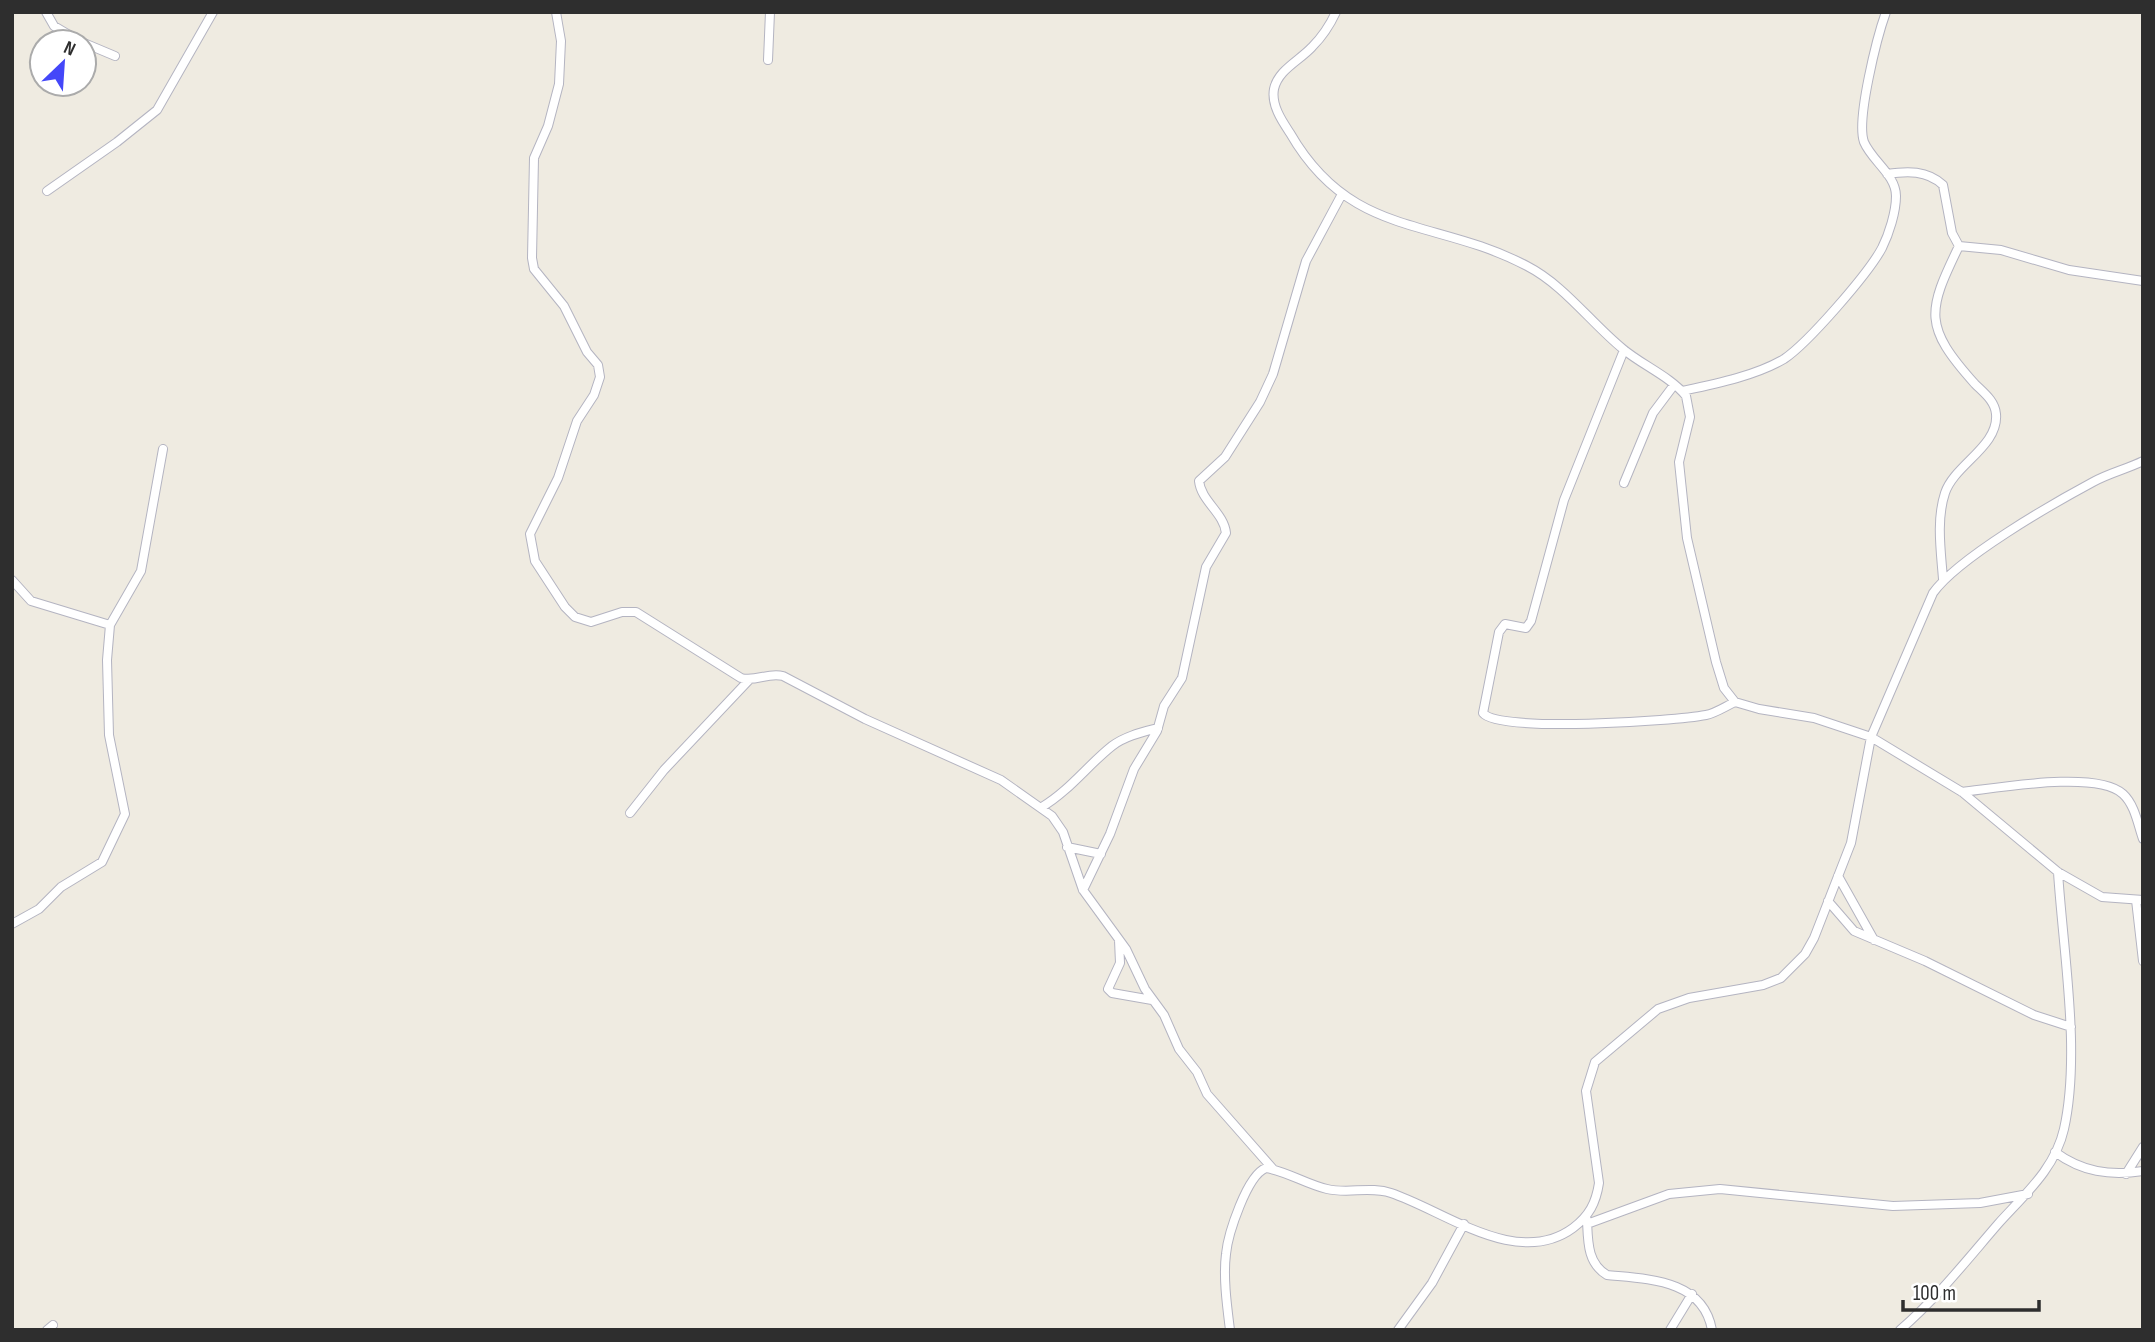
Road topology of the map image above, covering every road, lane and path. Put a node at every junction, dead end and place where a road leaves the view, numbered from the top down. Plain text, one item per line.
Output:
1 (46, 12) edge
2 (212, 12) edge
3 (556, 12) edge
4 (770, 12) edge
5 (1336, 12) edge
6 (1886, 12) edge
7 (57, 28) edge
8 (98, 49) edge
9 (115, 56) dead end
10 (768, 60) dead end
11 (1887, 174) junction
12 (47, 191) dead end
13 (1342, 194) junction
14 (1959, 246) junction
15 (2143, 281) edge
16 (1624, 350) junction
17 (1674, 385) junction
18 (1682, 391) junction
19 (163, 449) dead end
20 (2143, 461) edge
21 (1624, 483) dead end
22 (1943, 579) junction
23 (12, 580) edge
24 (110, 625) junction
25 (749, 680) junction
26 (1735, 702) junction
27 (1158, 727) junction
28 (1871, 737) junction
29 (1962, 792) junction
30 (1042, 807) junction
31 (630, 813) dead end
32 (2143, 839) edge
33 (1068, 846) junction
34 (1101, 854) junction
35 (2058, 873) junction
36 (1838, 876) junction
37 (1083, 890) junction
38 (2139, 900) edge
39 (1828, 901) junction
40 (12, 924) edge
41 (1119, 940) junction
42 (1875, 942) junction
43 (2143, 961) edge
44 (1152, 1000) junction
45 (2071, 1027) junction
46 (2143, 1147) edge
47 (2055, 1152) junction
48 (1260, 1153) junction
49 (1273, 1169) junction
50 (2143, 1171) edge
51 (1256, 1173) junction
52 (2126, 1174) junction
53 (2028, 1194) junction
54 (1587, 1221) junction
55 (1464, 1224) junction
56 (1692, 1294) junction
57 (1230, 1330) edge
58 (1398, 1330) edge
59 (1670, 1330) edge
60 (1712, 1330) edge
61 (1900, 1330) edge

1 - 7 street
2 - 12 street
3 - 25 street
4 - 10 street
5 - 13 street
6 - 11 street
8 - 9 street
11 - 14 street
11 - 18 street
13 - 16 street
13 - 27 street
14 - 15 street
14 - 22 street
16 - 17 street
16 - 26 street
17 - 18 street
17 - 21 street
18 - 26 street
19 - 24 street
20 - 22 street
22 - 28 street
23 - 24 street
24 - 40 street
25 - 30 street
25 - 31 street
26 - 28 street
27 - 30 street
27 - 34 street
28 - 29 street
28 - 36 street
29 - 32 street
29 - 35 street
30 - 33 street
33 - 34 street
33 - 37 street
34 - 37 street
35 - 38 street
35 - 45 street
36 - 39 street
36 - 42 street
37 - 41 street
38 - 43 street
39 - 42 street
39 - 54 street
41 - 44 street
41 - 44 street
42 - 45 street
44 - 48 street
45 - 47 street
46 - 52 street
47 - 52 street
47 - 53 street
48 - 49 street
48 - 51 street
49 - 51 street
49 - 55 street
50 - 52 street
51 - 57 street
53 - 54 street
53 - 61 street
54 - 55 street
54 - 56 street
55 - 58 street
56 - 59 street
56 - 60 street

